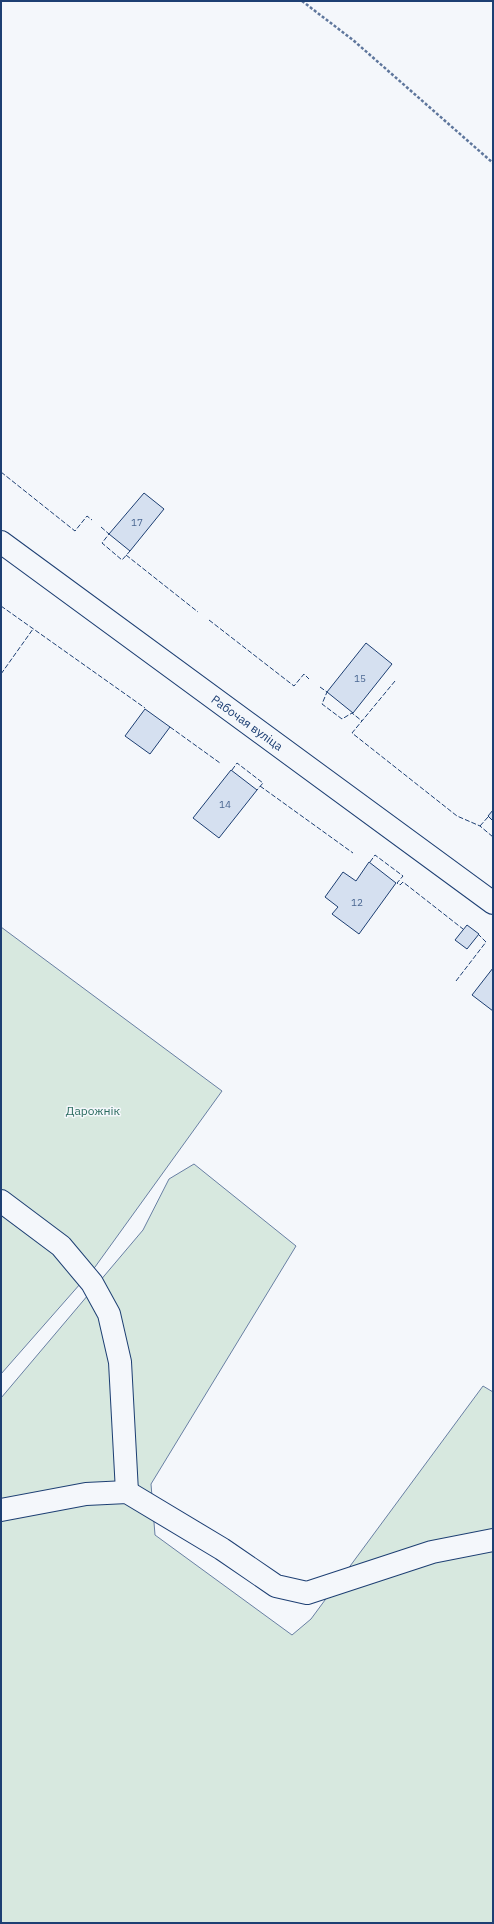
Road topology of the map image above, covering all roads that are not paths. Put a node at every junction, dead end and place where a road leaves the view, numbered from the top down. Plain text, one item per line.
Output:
1 (1, 542) edge
2 (493, 903) edge
3 (1, 1201) edge
4 (127, 1492) junction
5 (1, 1510) edge
6 (493, 1540) edge

1 - 2 street, Рабочая вуліца
3 - 4 street
4 - 5 street
4 - 6 street

